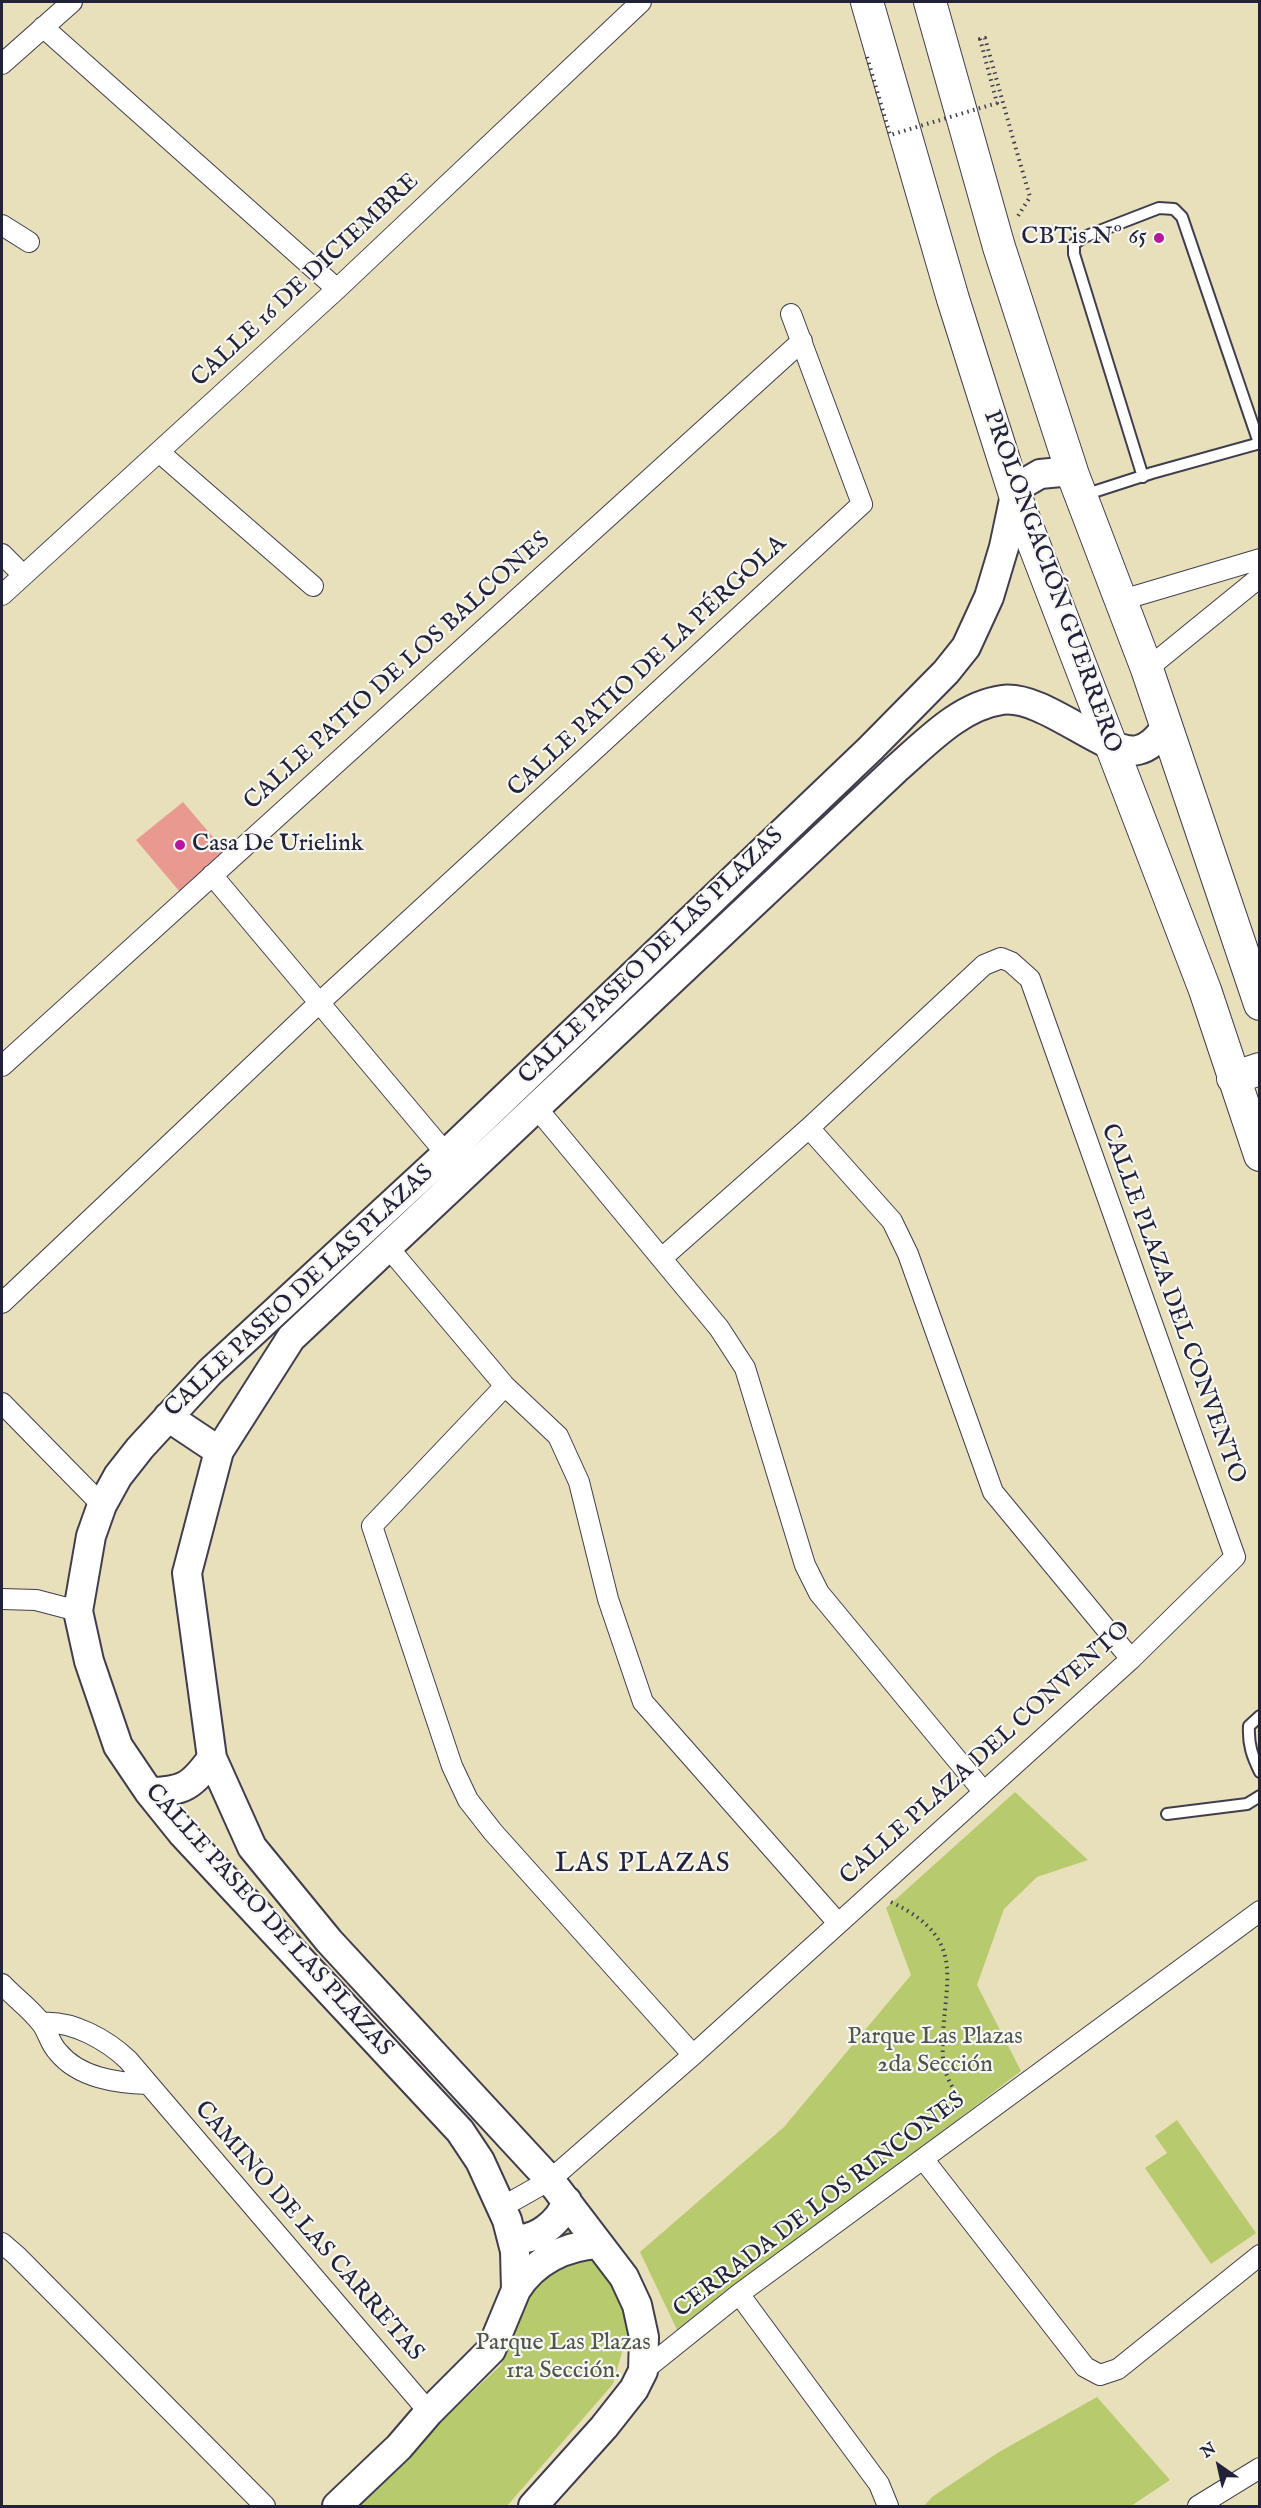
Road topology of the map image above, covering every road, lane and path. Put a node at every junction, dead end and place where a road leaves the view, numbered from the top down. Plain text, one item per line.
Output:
1 (72, 2) edge
2 (641, 2) edge
3 (848, 2) edge
4 (930, 2) edge
5 (870, 11) edge
6 (43, 27) junction
7 (867, 57) dead end
8 (2, 64) edge
9 (2, 225) edge
10 (29, 242) dead end
11 (999, 248) junction
12 (337, 289) junction
13 (791, 314) dead end
14 (802, 341) junction
15 (1259, 443) edge
16 (159, 452) junction
17 (1143, 477) junction
18 (1078, 485) junction
19 (1015, 495) junction
20 (2, 554) edge
21 (1260, 559) edge
22 (23, 575) junction
23 (1260, 577) edge
24 (313, 586) dead end
25 (2, 595) edge
26 (1122, 600) junction
27 (1147, 669) junction
28 (1166, 728) junction
29 (1109, 743) junction
30 (212, 875) junction
31 (318, 1004) junction
32 (1260, 1004) edge
33 (2, 1066) edge
34 (1246, 1074) edge
35 (535, 1106) junction
36 (809, 1128) junction
37 (1260, 1155) edge
38 (455, 1164) junction
39 (387, 1246) junction
40 (662, 1258) junction
41 (2, 1303) edge
42 (505, 1386) junction
43 (2, 1403) edge
44 (168, 1417) junction
45 (219, 1451) junction
46 (102, 1504) junction
47 (2, 1599) edge
48 (78, 1611) junction
49 (1131, 1659) junction
50 (1260, 1716) edge
51 (212, 1758) junction
52 (1260, 1772) edge
53 (983, 1791) junction
54 (149, 1792) junction
55 (1260, 1796) edge
56 (1167, 1814) dead end
57 (871, 1892) junction
58 (1260, 1911) edge
59 (838, 1923) junction
60 (2, 1984) edge
61 (42, 2024) junction
62 (693, 2055) junction
63 (148, 2084) junction
64 (975, 2122) junction
65 (924, 2160) junction
66 (559, 2191) junction
67 (502, 2207) junction
68 (512, 2238) junction
69 (2, 2243) edge
70 (598, 2244) junction
71 (1260, 2255) edge
72 (516, 2290) junction
73 (739, 2294) junction
74 (643, 2372) junction
75 (429, 2412) junction
76 (1260, 2468) edge
77 (265, 2506) edge
78 (336, 2506) edge
79 (533, 2506) edge
80 (888, 2506) edge
81 (1198, 2506) edge

1 - 6 street
2 - 12 street, CALLE 16 DE DICIEMBRE
3 - 5 street
4 - 11 main road
5 - 19 main road, PROLONGACIÓN GUERRERO
6 - 8 street
6 - 12 street
7 - 11 path, bridge
9 - 10 street
11 - 18 main road
12 - 16 street, CALLE 16 DE DICIEMBRE
13 - 14 street, CALLE PATIO DE LA PÉRGOLA
14 - 30 street, CALLE PATIO DE LOS BALCONES
14 - 31 street, CALLE PATIO DE LA PÉRGOLA
15 - 17 lane
15 - 17 lane
16 - 22 street, CALLE 16 DE DICIEMBRE
16 - 24 street
17 - 18 lane
18 - 19 street
18 - 26 main road
19 - 29 main road, PROLONGACIÓN GUERRERO
19 - 38 street, CALLE PASEO DE LAS PLAZAS
20 - 22 street
21 - 26 street
22 - 25 street, CALLE 16 DE DICIEMBRE
23 - 27 street
26 - 27 main road
27 - 28 main road
28 - 29 street, CALLE PASEO DE LAS PLAZAS
28 - 32 main road
29 - 34 main road, PROLONGACIÓN GUERRERO
29 - 35 street, CALLE PASEO DE LAS PLAZAS
30 - 31 street
30 - 33 street, CALLE PATIO DE LOS BALCONES
31 - 38 street
31 - 41 street
34 - 37 main road, PROLONGACIÓN GUERRERO
35 - 38 street, CALLE PASEO DE LAS PLAZAS
35 - 40 street
36 - 40 street, CALLE PLAZA DEL CONVENTO
36 - 49 street
36 - 49 street, CALLE PLAZA DEL CONVENTO
38 - 39 street, CALLE PASEO DE LAS PLAZAS
38 - 44 street, CALLE PASEO DE LAS PLAZAS
39 - 42 street
39 - 45 street, CALLE PASEO DE LAS PLAZAS
40 - 53 street
42 - 59 street
42 - 62 street
43 - 46 street
44 - 45 street
44 - 46 street, CALLE PASEO DE LAS PLAZAS
45 - 51 street, CALLE PASEO DE LAS PLAZAS
46 - 48 street, CALLE PASEO DE LAS PLAZAS
47 - 48 street
48 - 54 street, CALLE PASEO DE LAS PLAZAS
49 - 53 street, CALLE PLAZA DEL CONVENTO
50 - 52 lane
51 - 54 street
51 - 66 street, CALLE PASEO DE LAS PLAZAS
53 - 57 street, CALLE PLAZA DEL CONVENTO
54 - 67 street, CALLE PASEO DE LAS PLAZAS
55 - 56 lane
57 - 59 street, CALLE PLAZA DEL CONVENTO
57 - 64 path
58 - 64 street, CERRADA DE LOS RINCONES
59 - 62 street, CALLE PLAZA DEL CONVENTO
60 - 61 street
61 - 63 street, CAMINO DE LAS CARRETAS
61 - 63 street
62 - 66 street, CALLE PLAZA DEL CONVENTO
63 - 75 street, CAMINO DE LAS CARRETAS
64 - 65 street, CERRADA DE LOS RINCONES
65 - 71 street
65 - 73 street, CERRADA DE LOS RINCONES
66 - 67 street, CALLE PLAZA DEL CONVENTO
66 - 68 street
66 - 70 street, CALLE PASEO DE LAS PLAZAS
67 - 68 street, CALLE PASEO DE LAS PLAZAS
68 - 72 street, CALLE PASEO DE LAS PLAZAS
69 - 77 street
70 - 72 street
70 - 74 street, CALLE PASEO DE LAS PLAZAS
72 - 75 street, CALLE PASEO DE LAS PLAZAS
73 - 74 street, CERRADA DE LOS RINCONES
73 - 80 street
74 - 79 street, CALLE PASEO DE LAS PLAZAS
75 - 78 street, CALLE PASEO DE LAS PLAZAS
76 - 81 street

